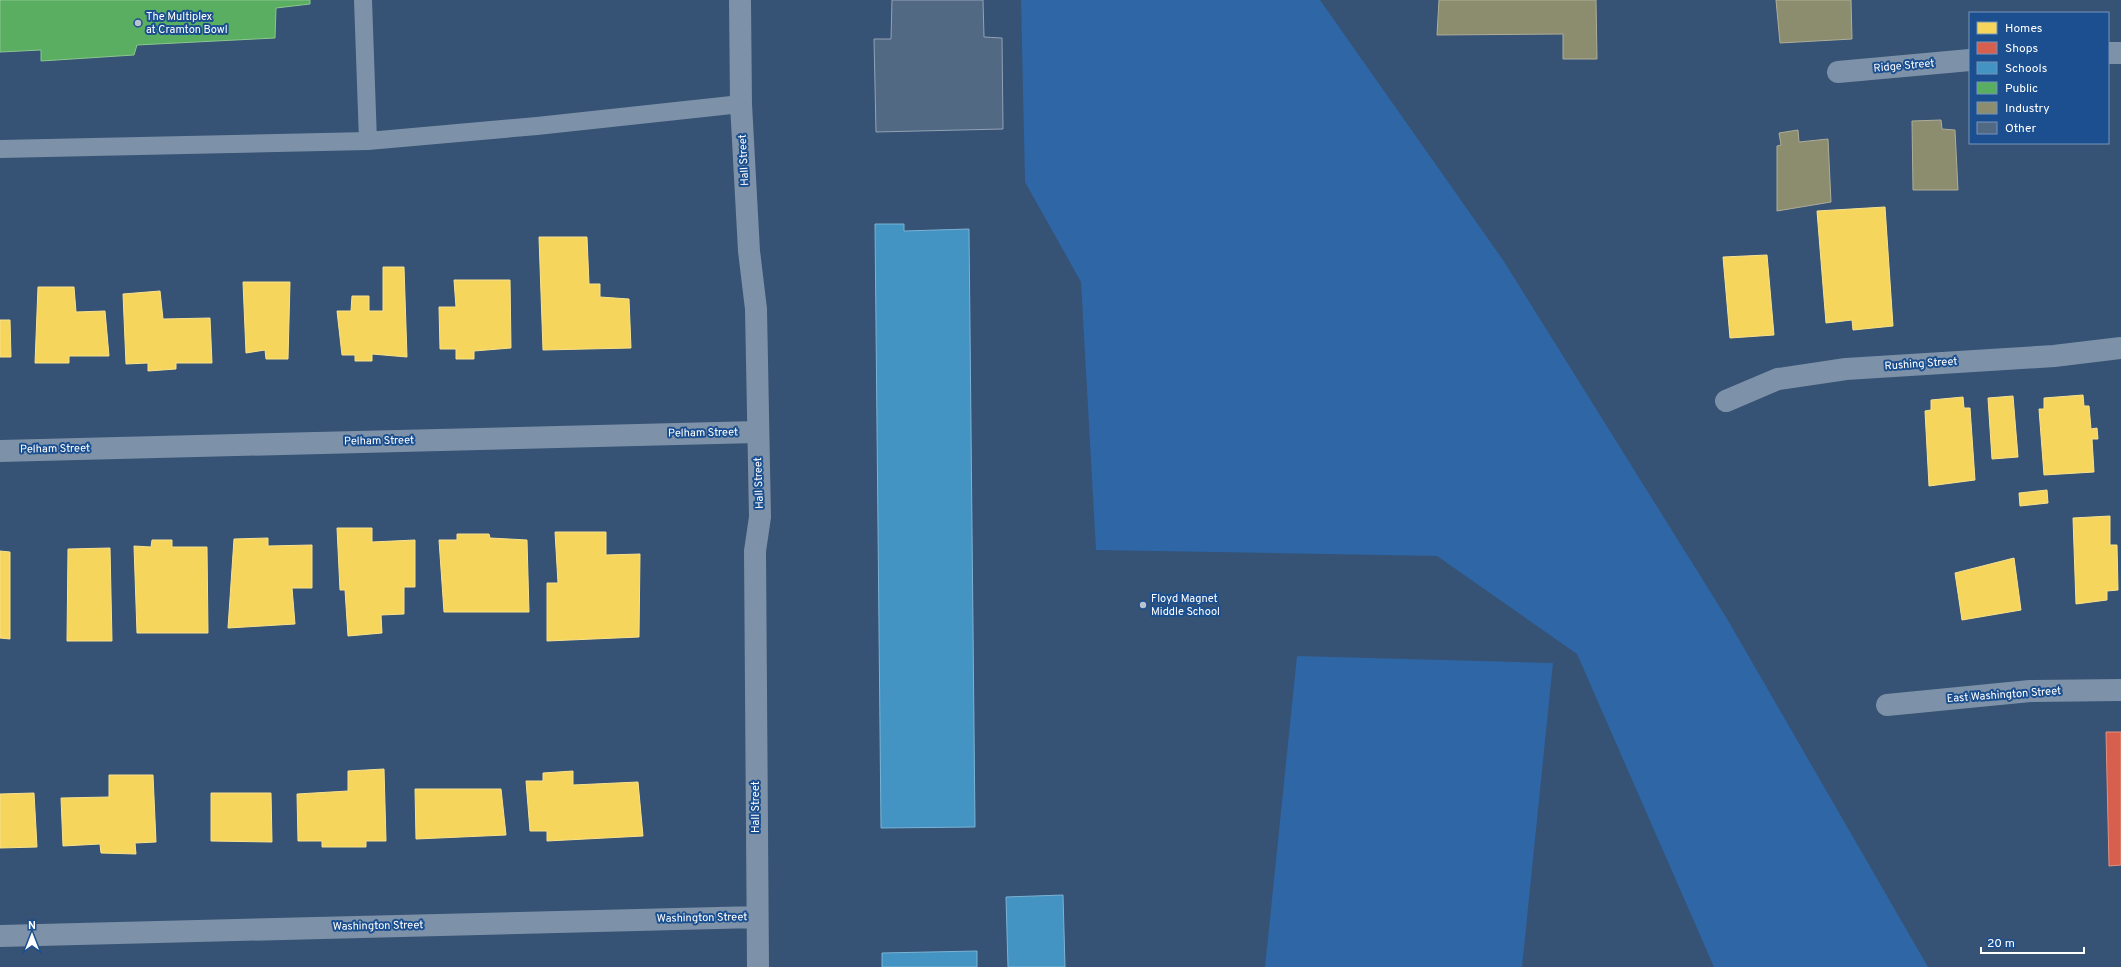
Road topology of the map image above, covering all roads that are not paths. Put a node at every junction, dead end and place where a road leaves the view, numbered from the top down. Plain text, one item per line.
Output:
1 (363, 0) edge
2 (740, 0) edge
3 (2109, 53) edge
4 (2121, 53) edge
5 (1969, 60) edge
6 (1838, 72) dead end
7 (742, 104) junction
8 (368, 141) junction
9 (0, 149) edge
10 (2121, 348) edge
11 (1726, 401) dead end
12 (757, 432) junction
13 (0, 451) edge
14 (2121, 690) edge
15 (1887, 704) dead end
16 (757, 917) junction
17 (0, 936) edge
18 (758, 967) edge

1 - 8 lane
2 - 7 street, Hall Street
3 - 4 street
5 - 6 street, Ridge Street
7 - 8 lane
7 - 12 street, Hall Street
8 - 9 lane
10 - 11 street, Rushing Street
12 - 13 street, Pelham Street
12 - 16 street, Hall Street
14 - 15 street, East Washington Street
16 - 17 street, Washington Street
16 - 18 street, Hall Street

